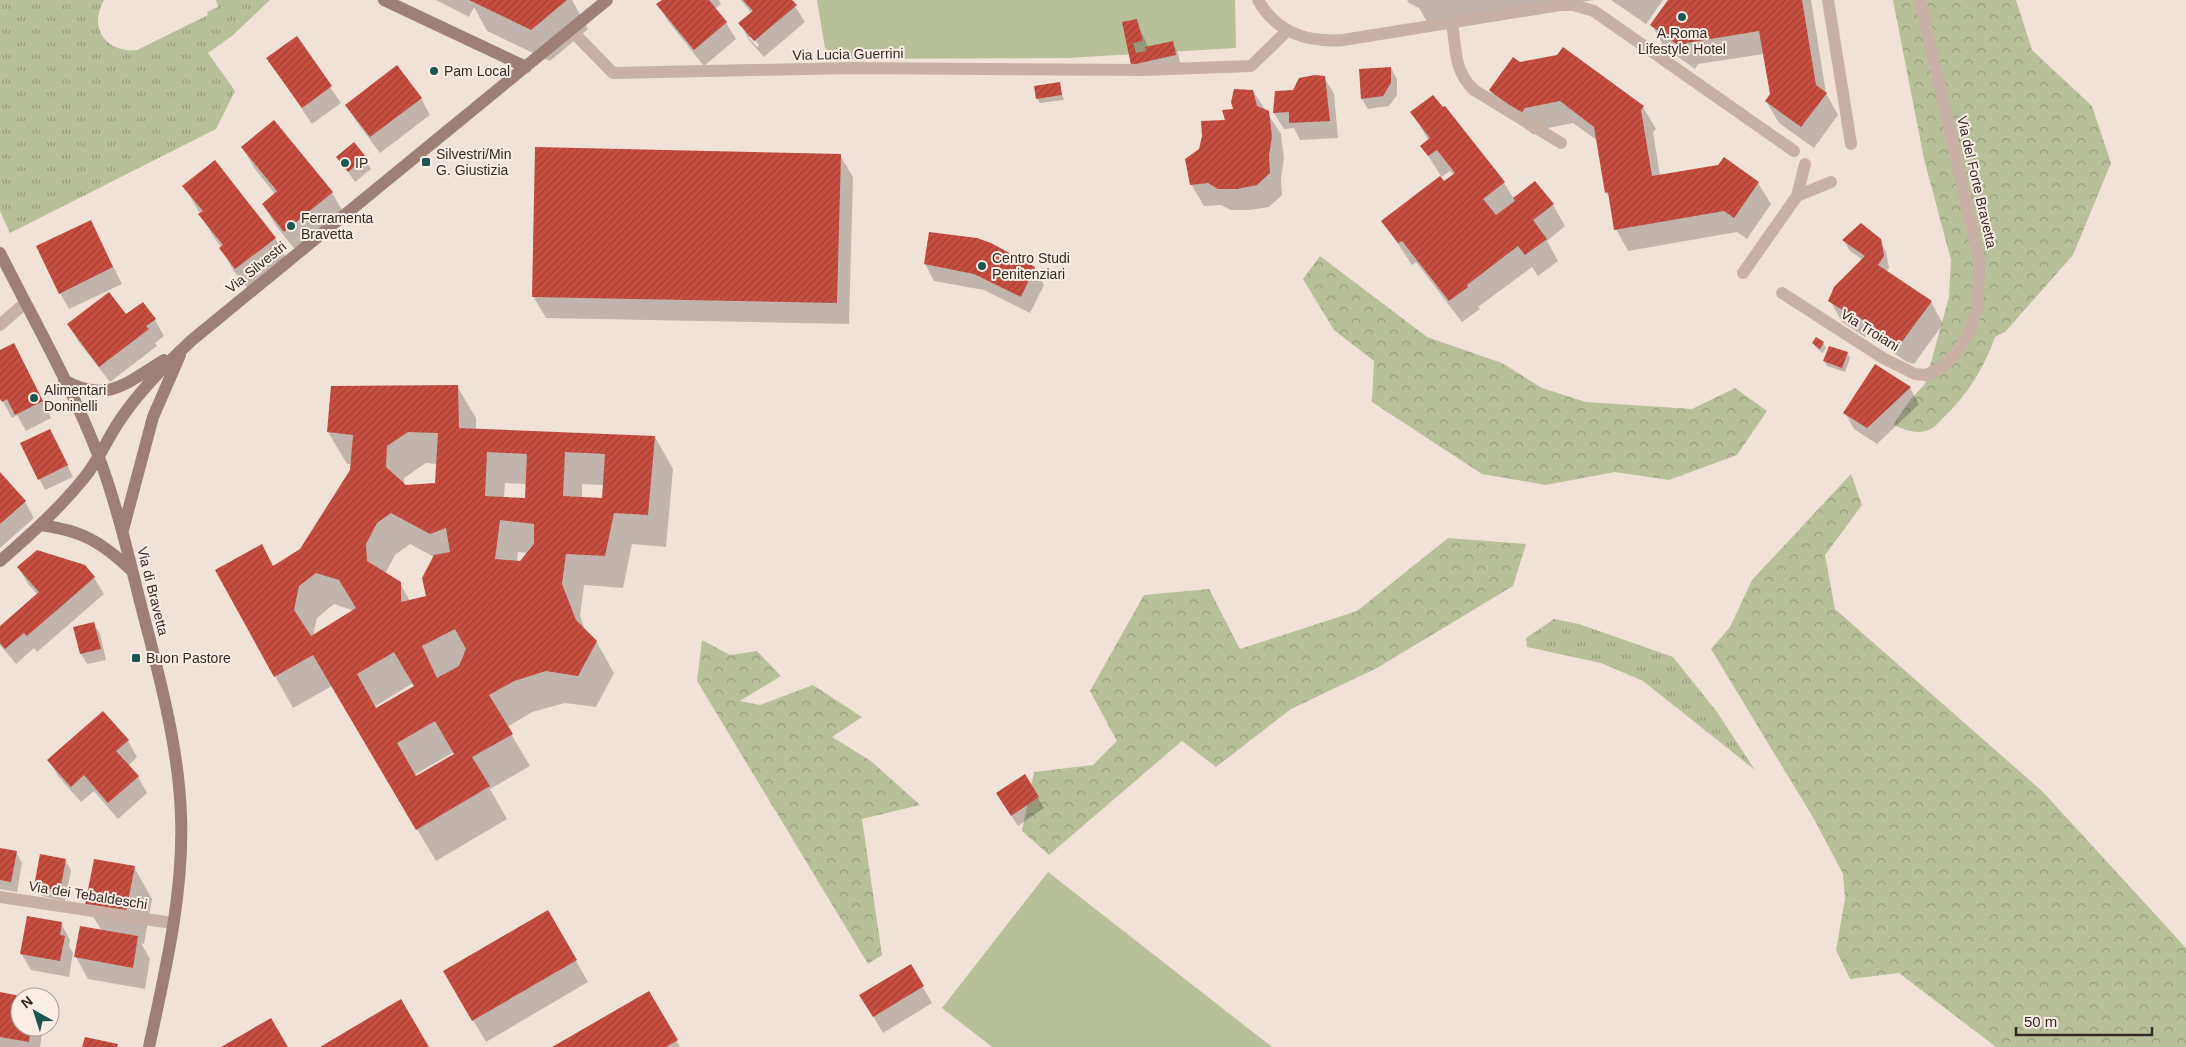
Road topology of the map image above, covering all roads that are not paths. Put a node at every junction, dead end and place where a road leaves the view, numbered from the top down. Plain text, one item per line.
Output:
1 (384, 0) edge
2 (607, 0) edge
3 (1258, 0) edge
4 (1828, 0) edge
5 (1920, 0) edge
6 (1452, 23) junction
7 (571, 30) junction
8 (1287, 31) junction
9 (526, 67) junction
10 (1561, 143) dead end
11 (1852, 144) dead end
12 (1794, 150) dead end
13 (1805, 164) dead end
14 (1831, 182) dead end
15 (1797, 196) junction
16 (0, 253) edge
17 (1743, 273) dead end
18 (1782, 293) dead end
19 (25, 303) junction
20 (0, 325) edge
21 (183, 348) junction
22 (1945, 365) joint
23 (64, 380) junction
24 (99, 458) junction
25 (40, 525) junction
26 (122, 530) junction
27 (0, 561) edge
28 (132, 570) junction
29 (0, 897) edge
30 (172, 923) junction
31 (149, 1047) edge

1 - 9 main road
2 - 7 main road
3 - 8 street
4 - 11 street
5 - 22 street, Via del Forte Bravetta
6 - 8 street
6 - 10 street
6 - 12 street
7 - 8 street, Via Lucia Guerrini
7 - 9 main road
9 - 21 main road, Via Silvestri
13 - 15 street
14 - 15 street
15 - 17 street
16 - 19 main road, Via di Bravetta
18 - 22 street, Via Troiani
19 - 20 street
19 - 23 main road, Via di Bravetta
21 - 23 main road, Via Silvestri
21 - 24 main road, Via Silvestri
21 - 26 main road, Via Silvestri
23 - 24 main road, Via di Bravetta
24 - 25 main road, Via Silvestri
24 - 26 main road, Via di Bravetta
25 - 27 main road, Via Silvestri
25 - 28 main road
26 - 28 main road, Via di Bravetta
28 - 30 main road, Via di Bravetta
29 - 30 street, Via dei Tebaldeschi
30 - 31 main road, Via di Bravetta

